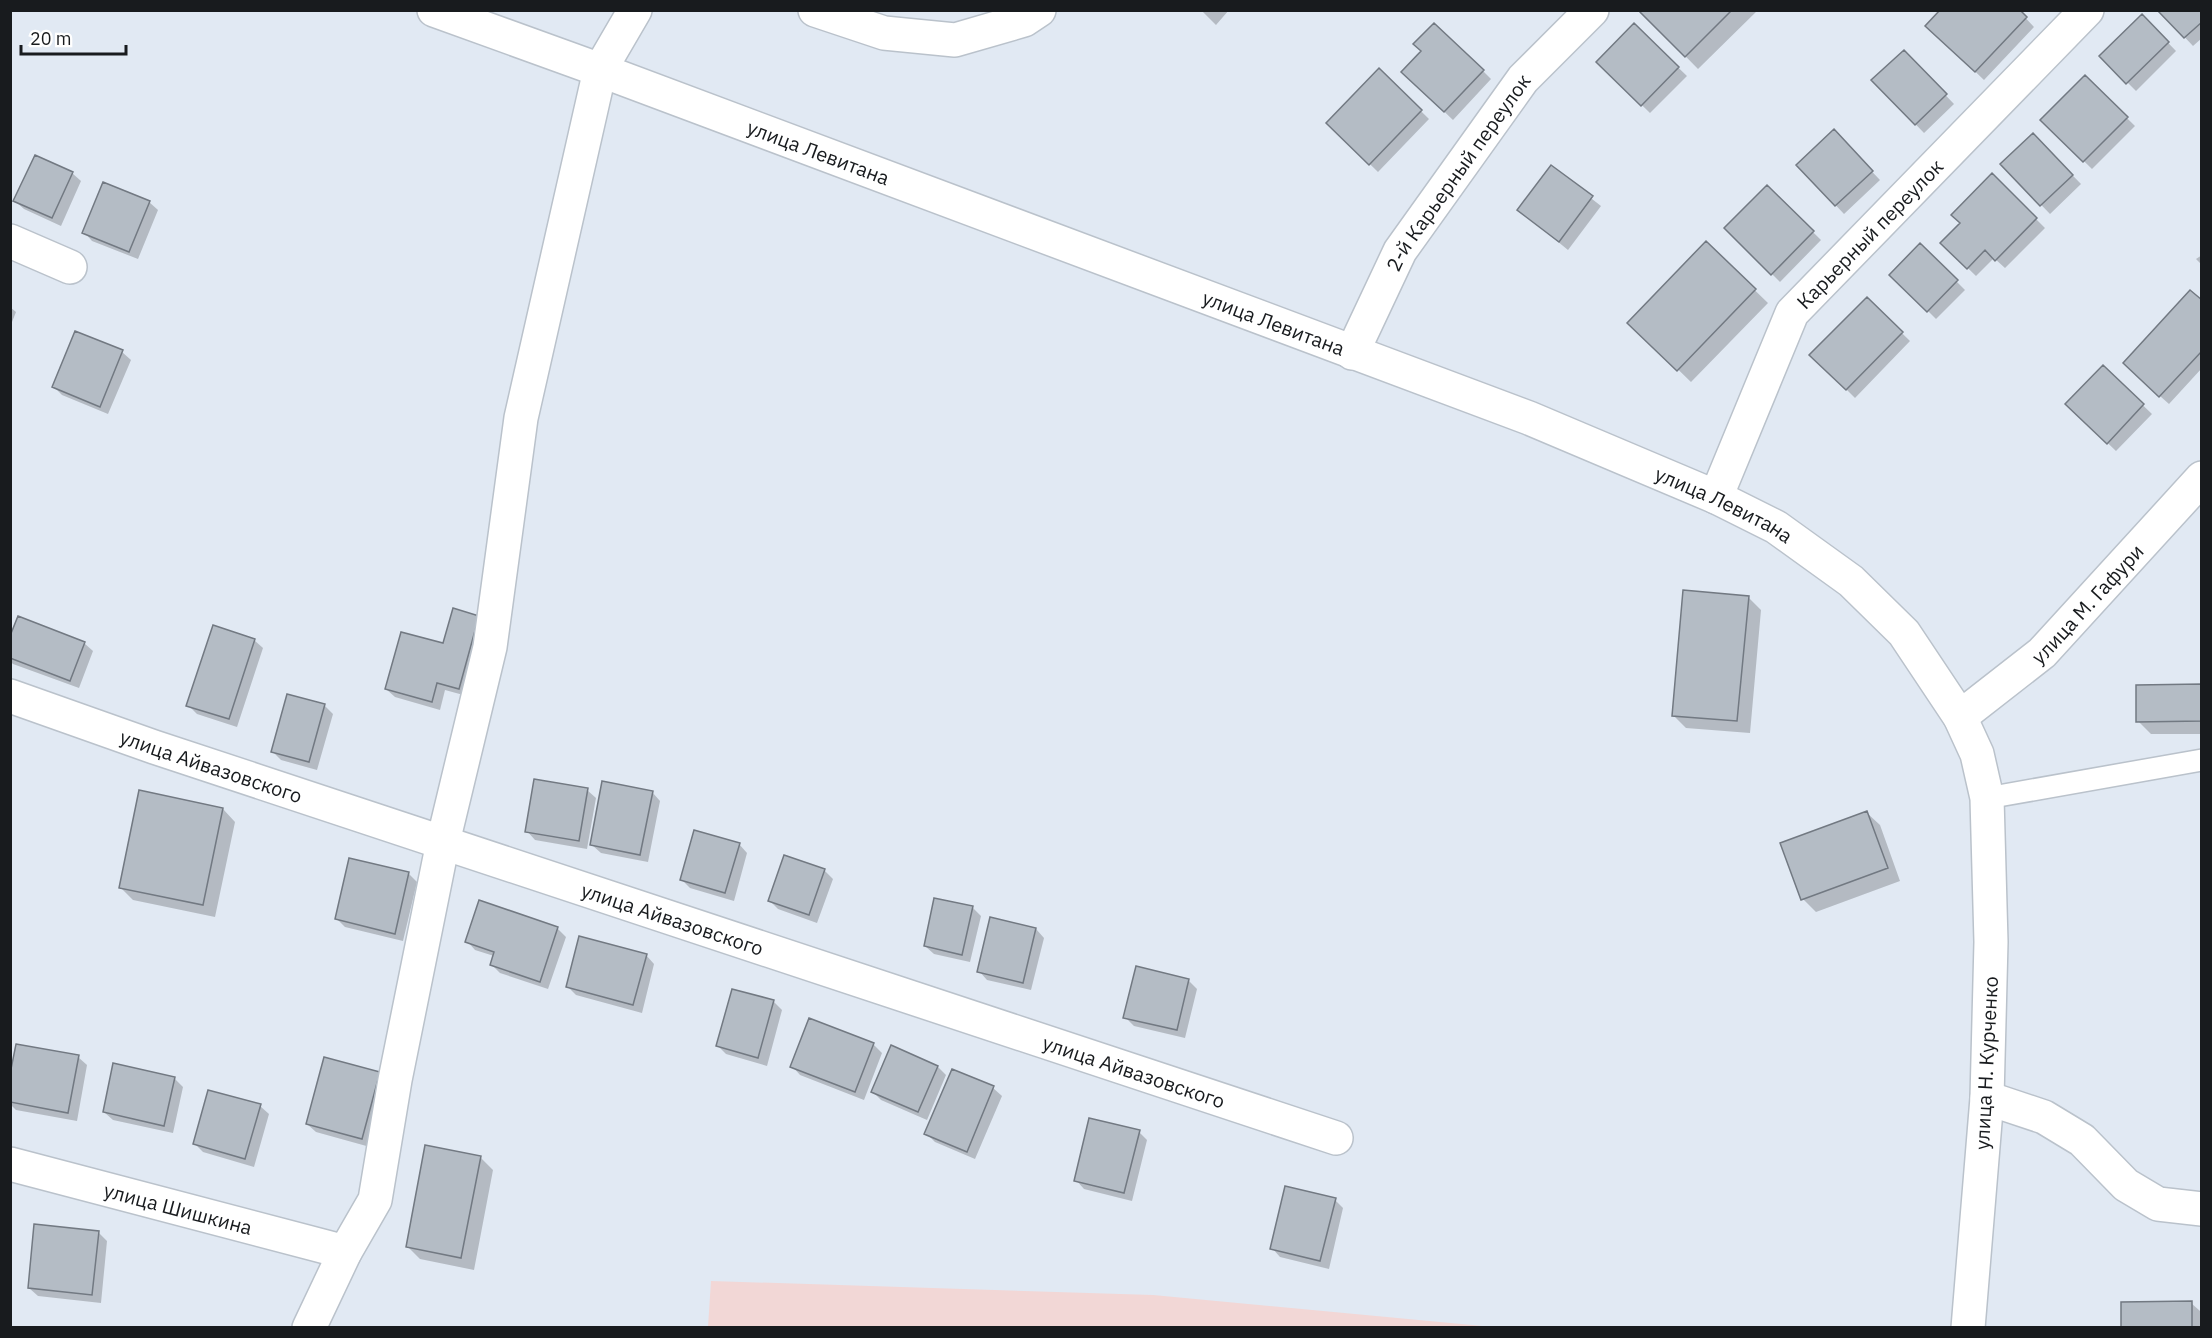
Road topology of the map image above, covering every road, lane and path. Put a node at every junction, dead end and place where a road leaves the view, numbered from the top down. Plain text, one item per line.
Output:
1 (434, 10) edge
2 (635, 10) edge
3 (814, 10) edge
4 (1039, 10) edge
5 (1592, 10) edge
6 (2087, 10) edge
7 (600, 70) junction
8 (10, 241) edge
9 (70, 267) dead end
10 (1352, 353) junction
11 (2202, 478) edge
12 (1716, 496) junction
13 (10, 696) edge
14 (1960, 717) junction
15 (2202, 760) edge
16 (1987, 798) junction
17 (443, 842) junction
18 (1987, 1098) junction
19 (1336, 1138) dead end
20 (10, 1164) edge
21 (2202, 1209) edge
22 (345, 1252) junction
23 (309, 1328) edge
24 (1968, 1328) edge

1 - 7 street, улица Левитана
2 - 7 street
3 - 4 street
5 - 10 street, 2-й Карьерный переулок
6 - 12 street, Карьерный переулок
7 - 10 street, улица Левитана
7 - 17 street
8 - 9 street
10 - 12 street, улица Левитана
11 - 14 street, улица М. Гафури
12 - 14 street, улица Левитана
13 - 17 street, улица Айвазовского
14 - 16 street, улица Левитана
15 - 16 lane
16 - 18 street, улица Н. Курченко
17 - 19 street, улица Айвазовского
17 - 22 street
18 - 21 street
18 - 24 street, улица Н. Курченко
20 - 22 street, улица Шишкина
22 - 23 street

